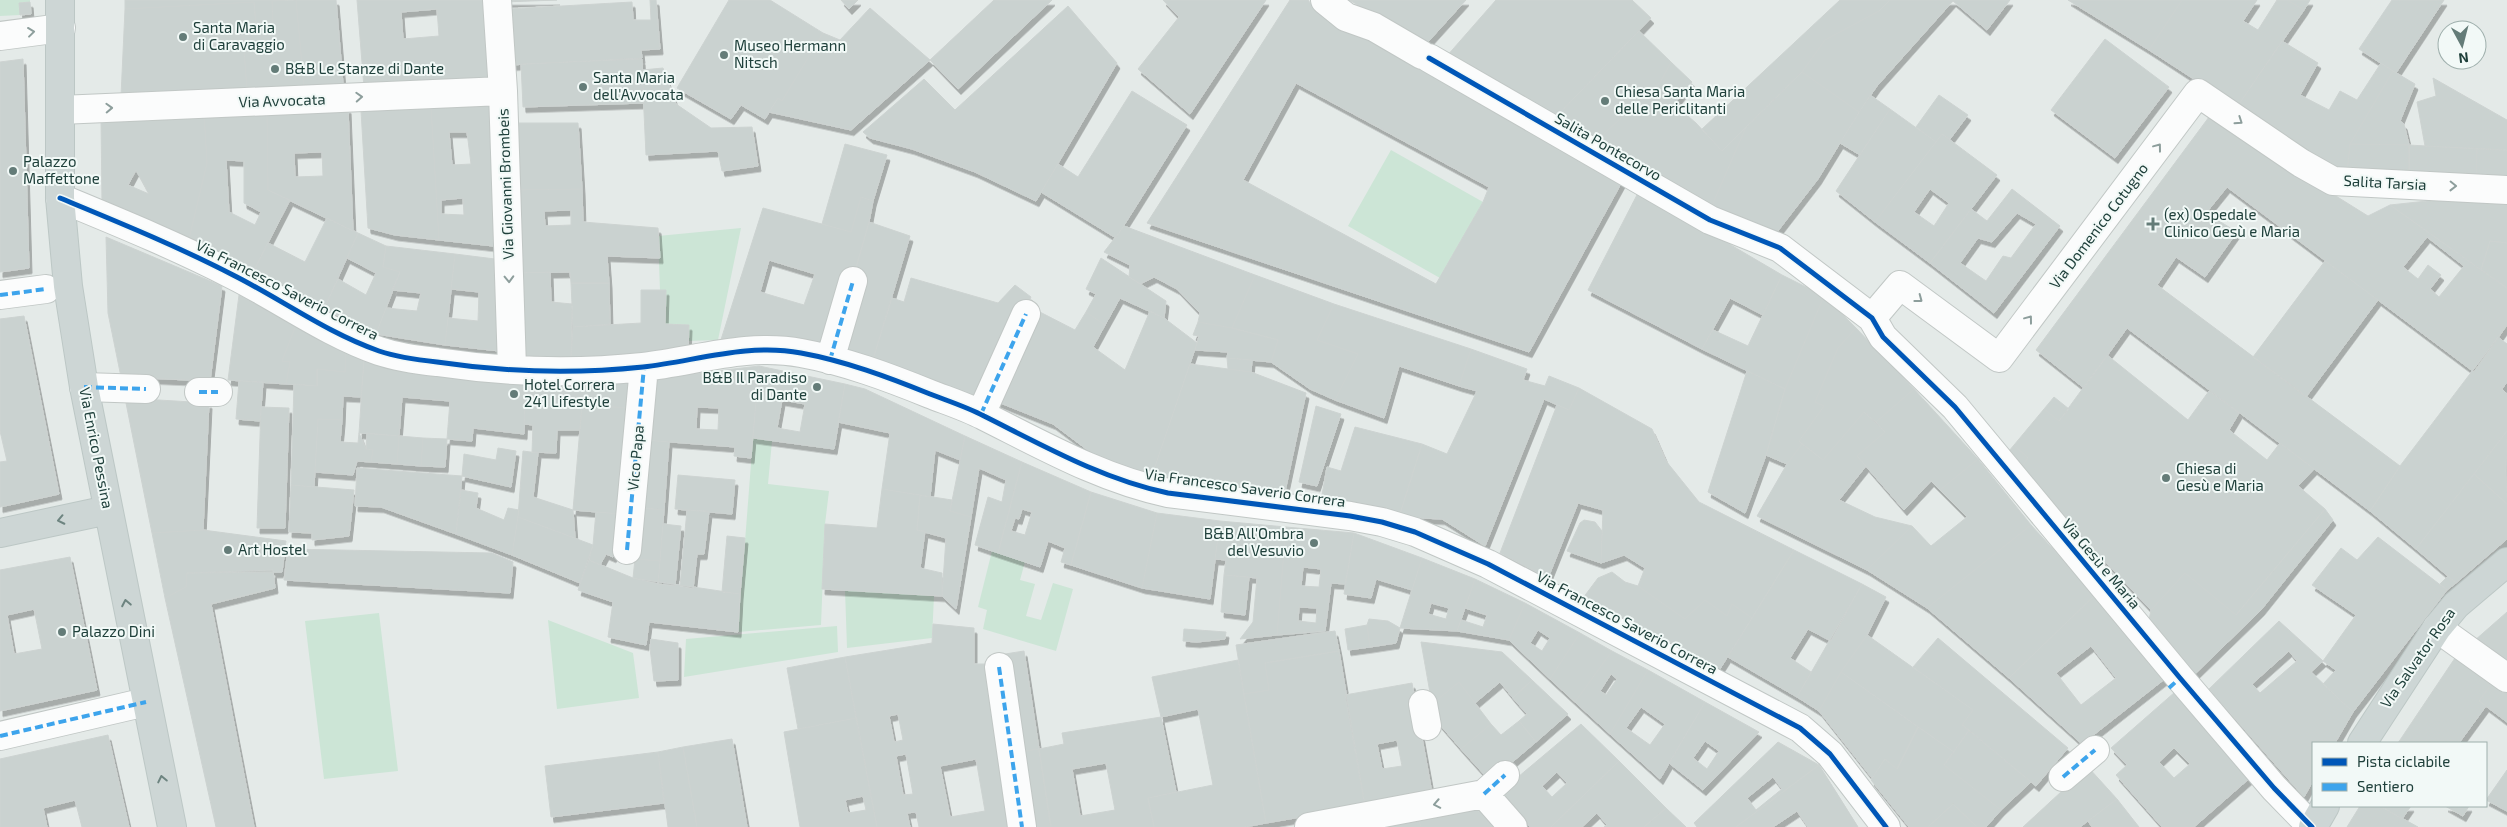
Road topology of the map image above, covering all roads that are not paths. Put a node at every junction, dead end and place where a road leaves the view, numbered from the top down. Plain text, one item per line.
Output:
1 (60, 0) edge
2 (497, 0) edge
3 (1325, 0) edge
4 (61, 28) junction
5 (0, 36) edge
6 (503, 91) junction
7 (2198, 93) joint
8 (60, 110) junction
9 (2507, 190) edge
10 (60, 198) junction
11 (853, 281) dead end
12 (46, 289) dead end
13 (0, 295) edge
14 (1026, 314) dead end
15 (1872, 318) junction
16 (830, 360) junction
17 (644, 367) junction
18 (512, 368) junction
19 (84, 387) junction
20 (146, 389) dead end
21 (980, 414) junction
22 (108, 510) junction
23 (0, 533) edge
24 (627, 550) dead end
25 (2507, 562) edge
26 (2437, 628) junction
27 (999, 667) dead end
28 (2507, 678) edge
29 (146, 702) junction
30 (0, 736) edge
31 (2363, 742) edge
32 (2095, 750) dead end
33 (1505, 775) dead end
34 (2063, 778) dead end
35 (1484, 794) junction
36 (2324, 807) edge
37 (172, 827) edge
38 (1022, 827) edge
39 (1309, 827) edge
40 (1513, 827) edge
41 (1886, 827) edge
42 (2312, 827) edge

1 - 4 main road, Via Enrico Pessina
2 - 6 street, Via Giovanni Brombeis
3 - 15 street, Salita Pontecorvo
5 -> 4 street
4 - 8 main road, Via Enrico Pessina
8 -> 6 street, Via Avvocata
6 -> 18 street, Via Giovanni Brombeis
7 -> 9 street, Salita Tarsia
15 -> 7 street, Via Domenico Cotugno
8 - 10 main road, Via Enrico Pessina
10 - 18 street, Via Francesco Saverio Correra
10 - 19 main road, Via Enrico Pessina
11 - 16 street
12 - 13 street
14 - 21 street
15 - 42 street, Via Gesù e Maria
16 - 17 street, Via Francesco Saverio Correra
16 - 21 street, Via Francesco Saverio Correra
17 - 18 street, Via Francesco Saverio Correra
17 - 24 street, Vico Papa
19 - 20 street
19 - 22 main road, Via Enrico Pessina
21 - 41 street, Via Francesco Saverio Correra
22 -> 23 main road
29 -> 22 main road, Via Enrico Pessina
25 - 26 main road, Via Salvator Rosa
26 - 28 street
26 - 31 main road, Via Salvator Rosa
27 - 38 street
29 - 30 street
37 -> 29 main road, Via Enrico Pessina
32 - 34 street
33 - 35 street
35 -> 39 street
35 - 40 street
36 - 42 main road

